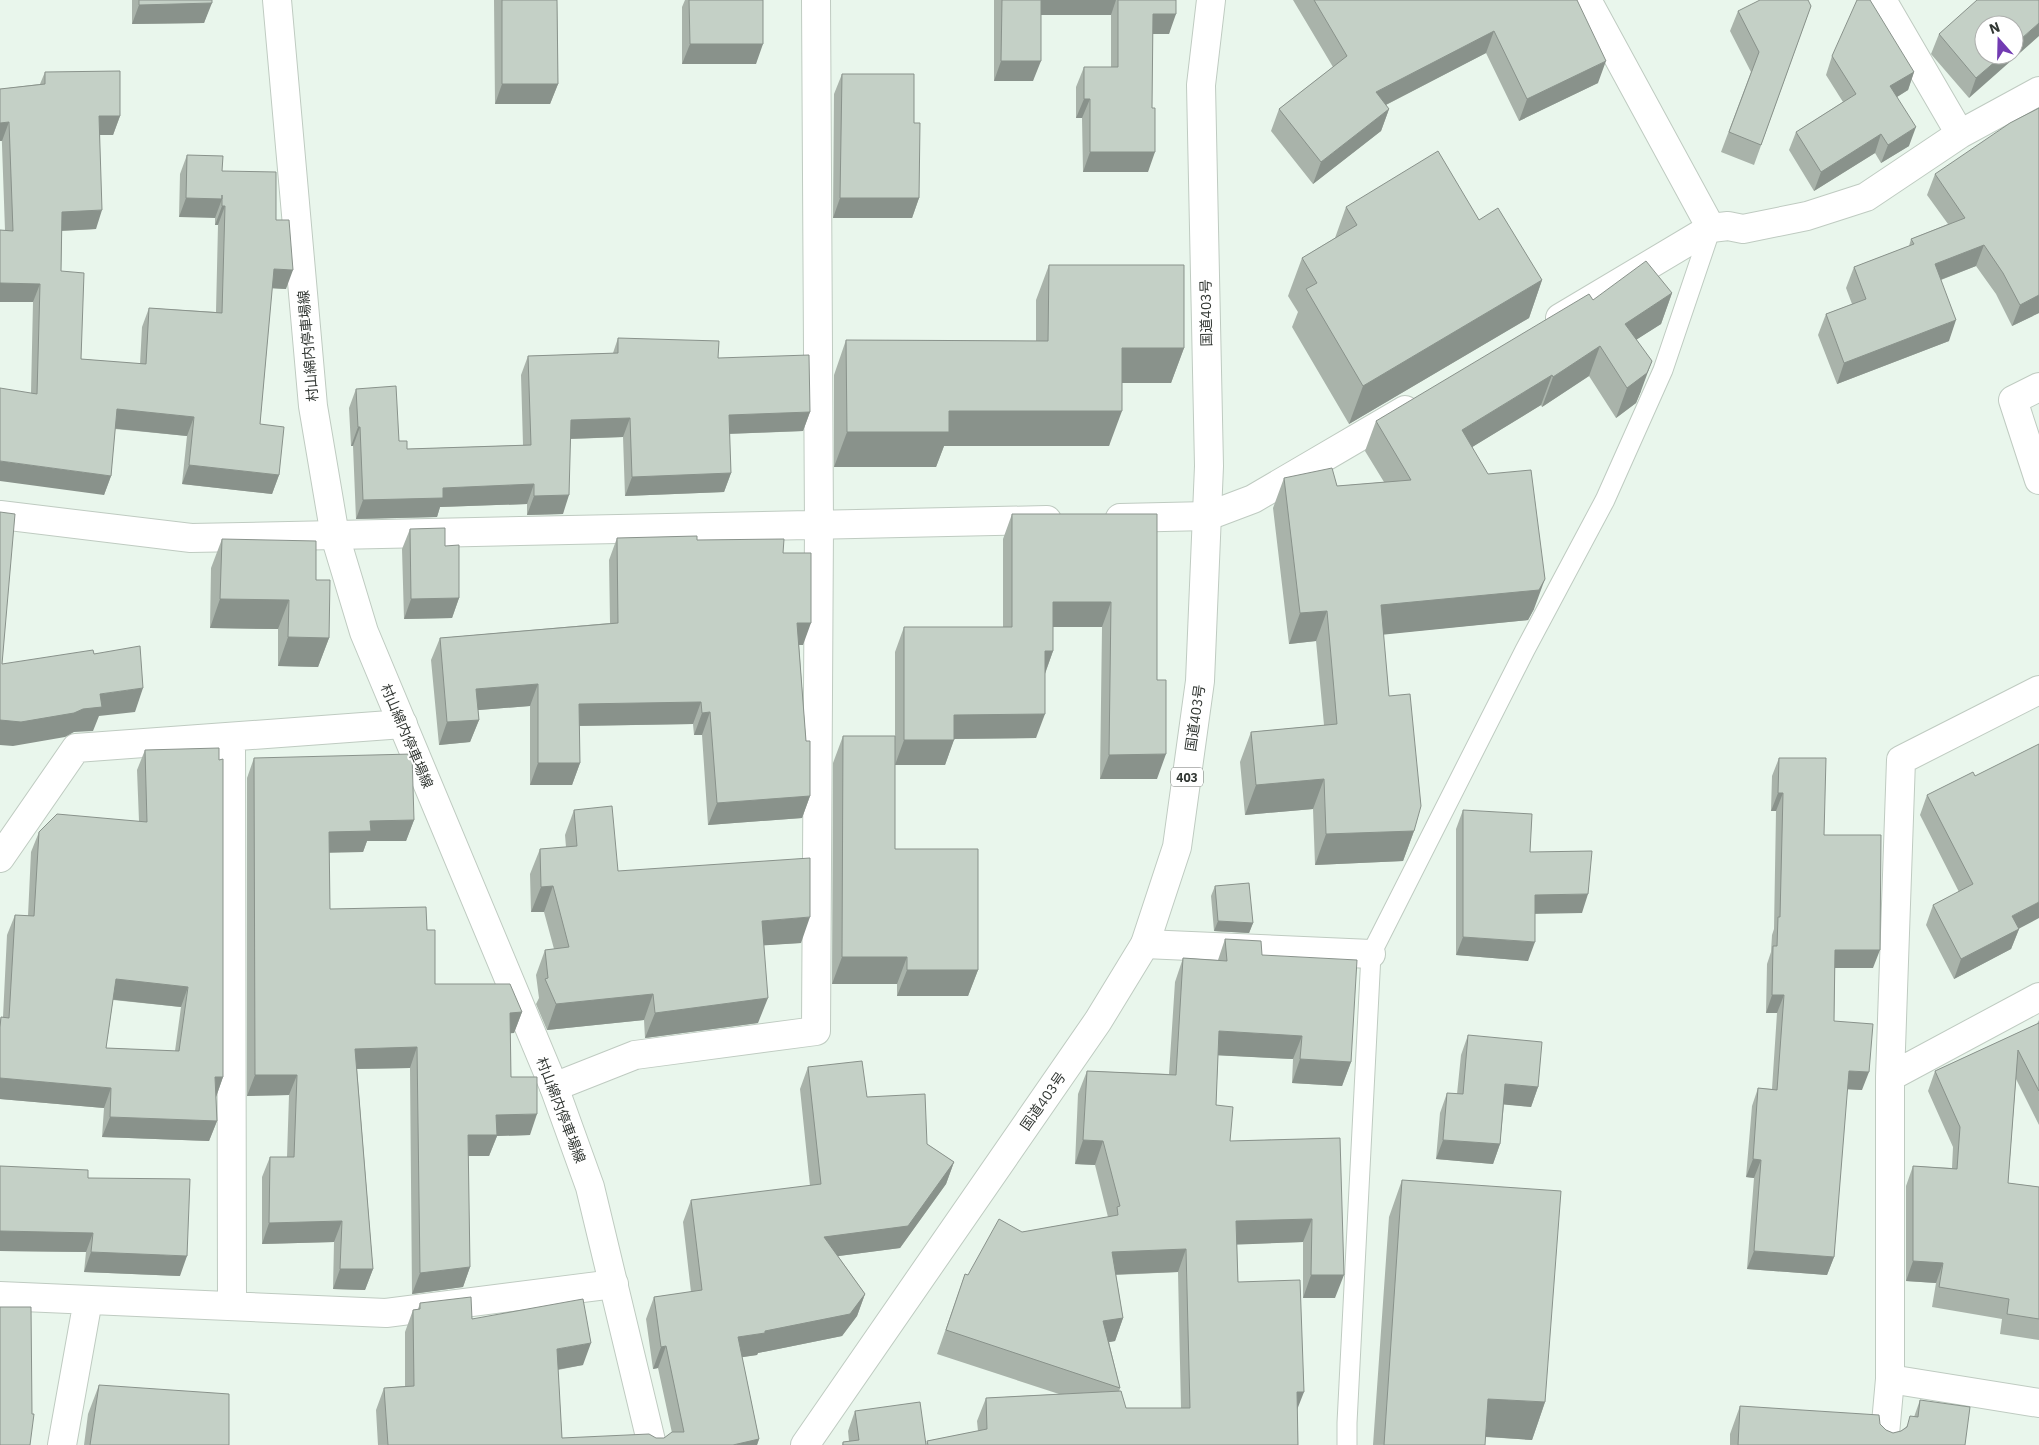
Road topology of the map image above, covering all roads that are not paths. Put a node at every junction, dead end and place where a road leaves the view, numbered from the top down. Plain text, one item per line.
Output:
1 (277, 0) edge
2 (816, 0) edge
3 (1211, 0) edge
4 (1587, 0) edge
5 (1882, 0) edge
6 (2039, 91) edge
7 (1960, 134) junction
8 (1711, 228) junction
9 (1540, 330) edge
10 (2039, 387) edge
11 (1429, 396) edge
12 (2039, 480) edge
13 (0, 515) edge
14 (1208, 516) junction
15 (1096, 518) edge
16 (1068, 519) edge
17 (819, 526) junction
18 (335, 536) junction
19 (2039, 690) edge
20 (403, 724) junction
21 (231, 737) junction
22 (0, 858) edge
23 (1145, 944) junction
24 (1371, 954) junction
25 (2039, 997) edge
26 (1890, 1077) junction
27 (554, 1087) junction
28 (614, 1284) junction
29 (0, 1296) edge
30 (88, 1300) junction
31 (232, 1306) junction
32 (1890, 1379) junction
33 (2039, 1403) edge
34 (62, 1445) edge
35 (652, 1445) edge
36 (804, 1445) edge
37 (1347, 1445) edge
38 (1884, 1445) edge

1 - 18 main road, 村山綿内停車場線
2 - 17 main road
3 - 14 main road, 国道403号 / 403
4 - 8 main road
5 - 7 main road
6 - 7 main road
7 - 8 main road
8 - 9 main road
8 - 24 lane
10 - 12 main road
11 - 14 main road
13 - 18 main road
14 - 15 main road
14 - 23 main road, 国道403号 / 403
16 - 17 main road
17 - 18 main road
17 - 27 main road
18 - 20 main road, 村山綿内停車場線
19 - 26 main road
20 - 21 main road
20 - 27 main road, 村山綿内停車場線
21 - 22 main road
21 - 31 main road
23 - 24 main road
23 - 36 main road, 国道403号 / 403
24 - 37 lane
25 - 26 main road
26 - 32 main road
27 - 28 main road, 村山綿内停車場線
28 - 31 main road
28 - 35 main road, 村山綿内停車場線
29 - 30 main road
30 - 31 main road
30 - 34 main road
32 - 33 main road
32 - 38 main road

